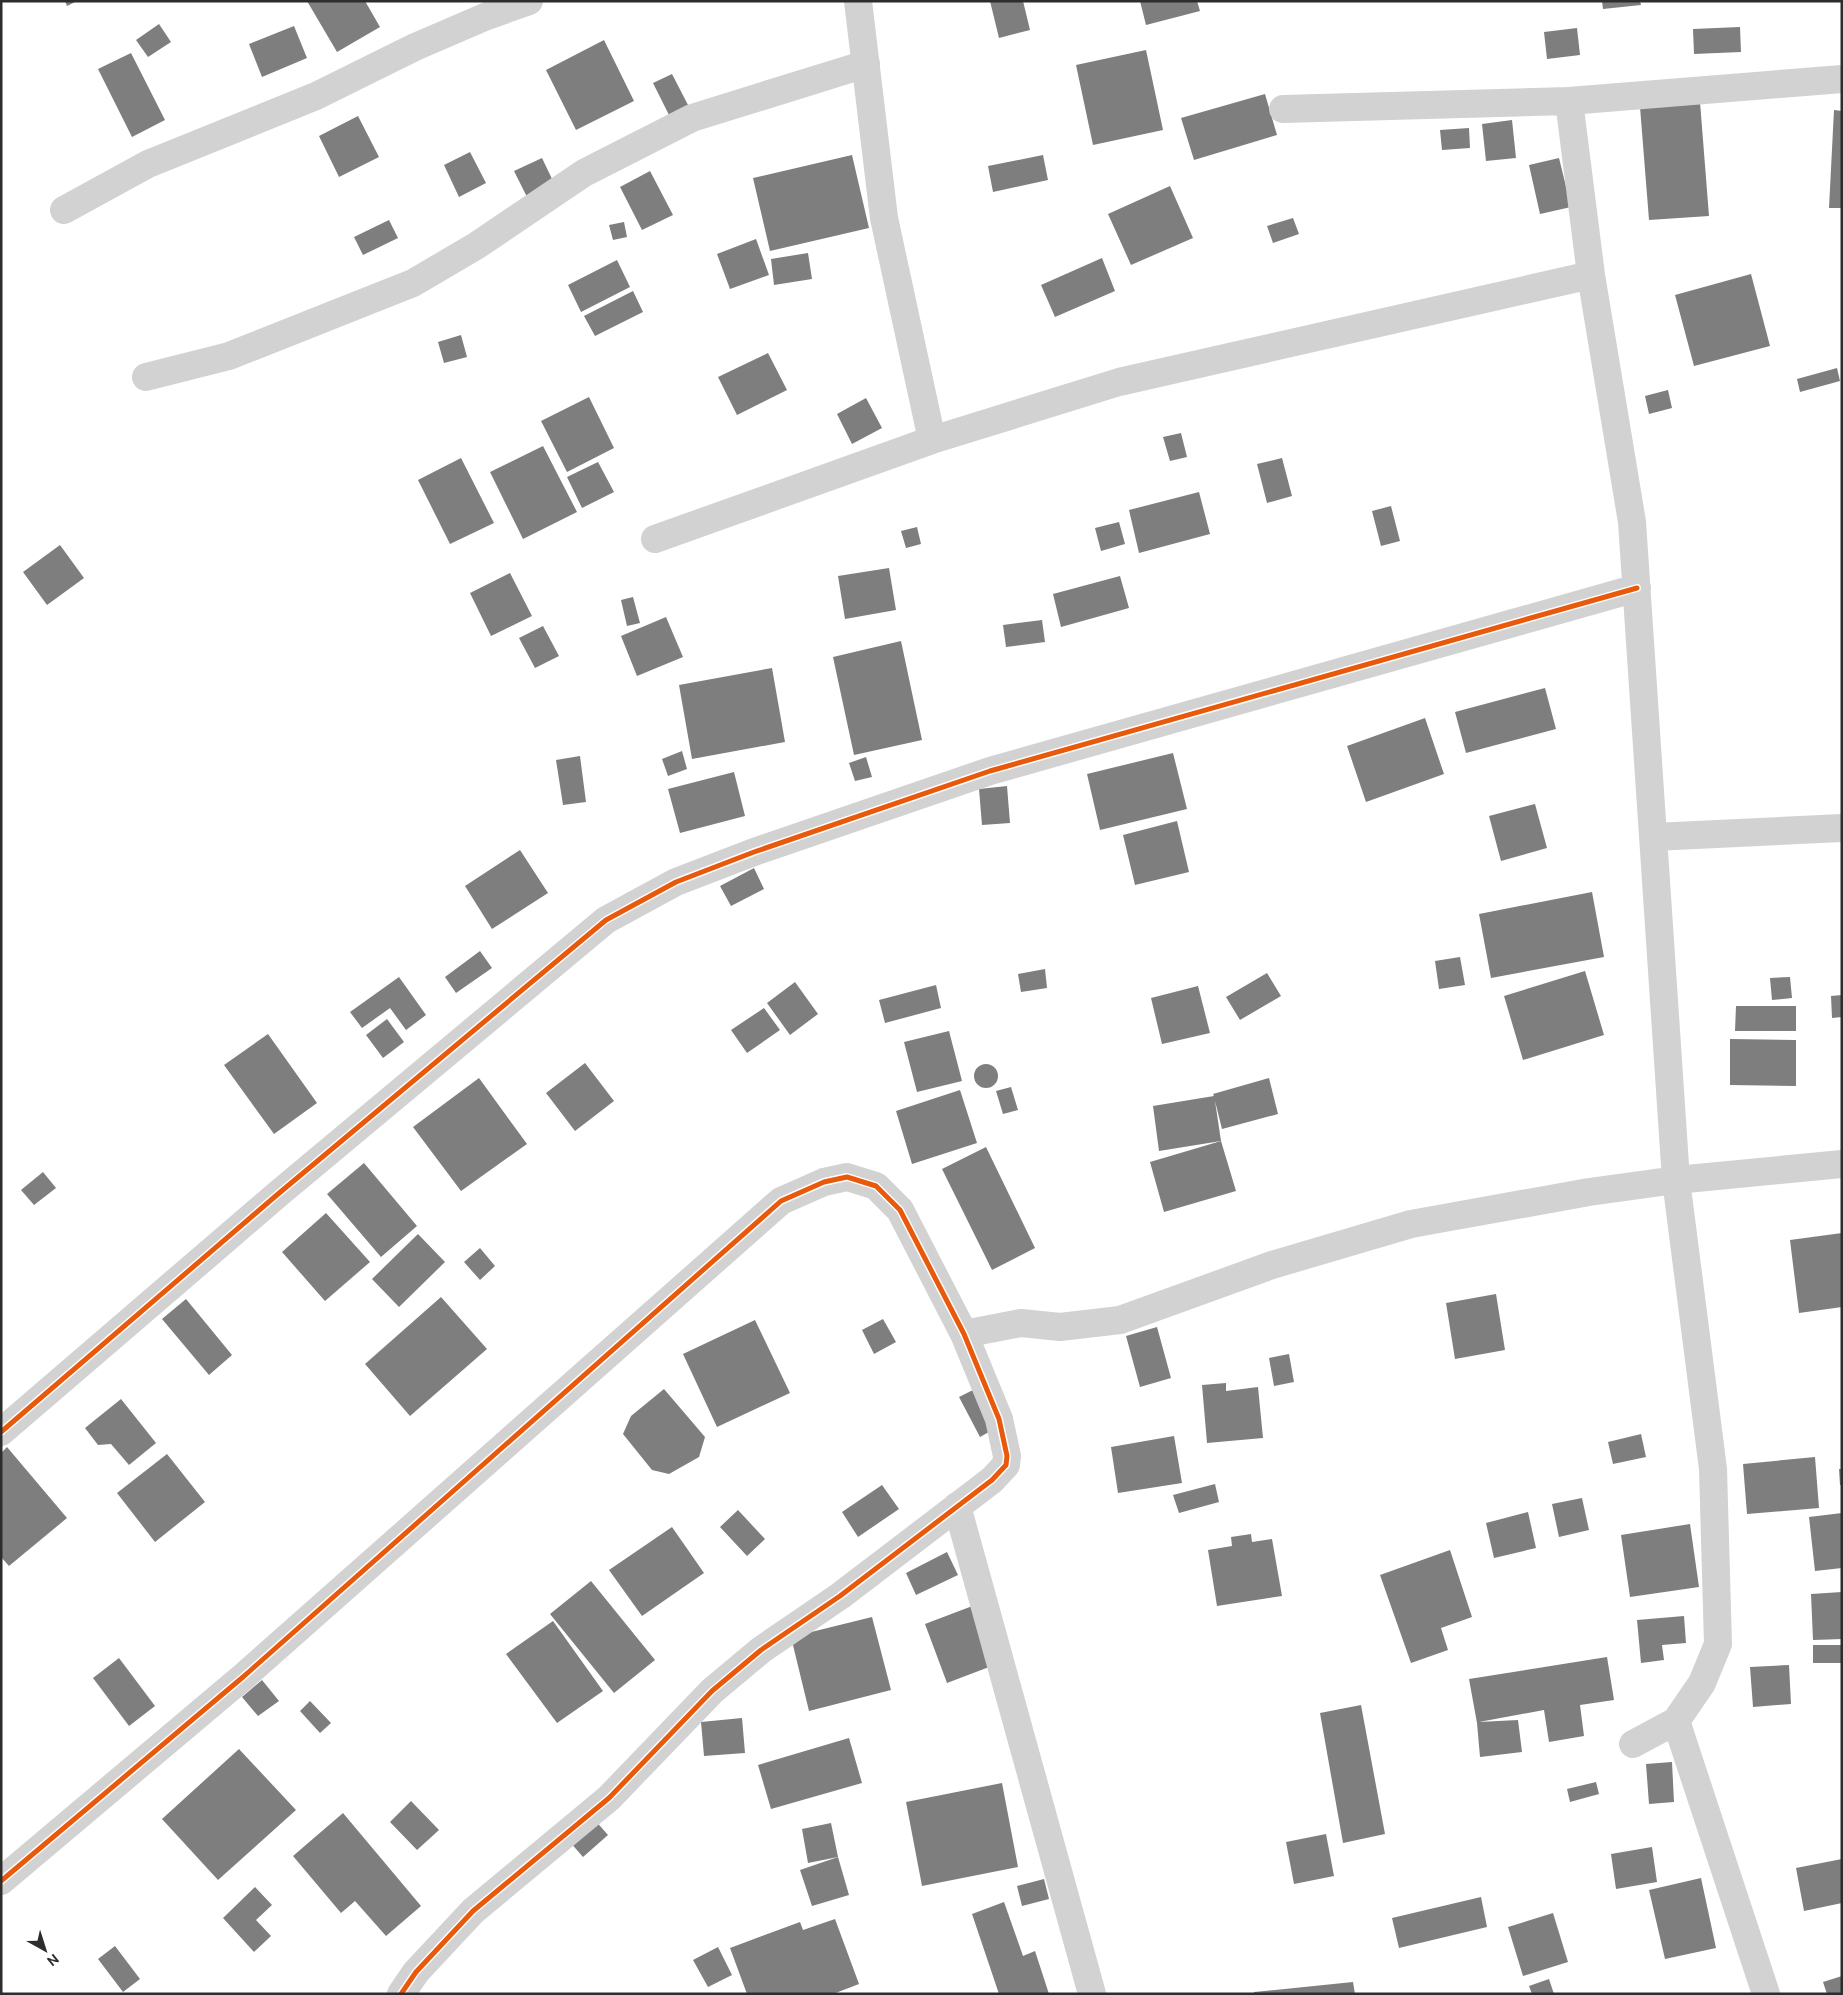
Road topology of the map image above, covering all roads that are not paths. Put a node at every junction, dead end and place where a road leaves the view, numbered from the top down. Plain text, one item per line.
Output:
1 (529, 1) edge
2 (858, 1) edge
3 (866, 64) junction
4 (1842, 79) edge
5 (1569, 102) junction
6 (1283, 109) dead end
7 (64, 210) dead end
8 (1592, 275) junction
9 (146, 377) dead end
10 (932, 440) junction
11 (655, 538) dead end
12 (1636, 588) junction
13 (1842, 828) edge
14 (1654, 837) junction
15 (1842, 1164) edge
16 (1676, 1180) junction
17 (964, 1334) junction
18 (1, 1432) edge
19 (957, 1506) junction
20 (1676, 1721) junction
21 (1633, 1744) dead end
22 (1, 1881) edge
23 (401, 1994) edge
24 (1092, 1994) edge
25 (1766, 1994) edge

1 - 7 street
2 - 3 street
3 - 9 street
3 - 10 street
4 - 5 street
5 - 6 street
5 - 8 street
8 - 10 street
8 - 12 street
10 - 11 street
12 - 14 street
12 - 18 street
13 - 14 street
14 - 16 street
15 - 16 street
16 - 17 street
16 - 20 street
17 - 19 street
17 - 22 street
19 - 23 street
19 - 24 street
20 - 21 street
20 - 25 street

